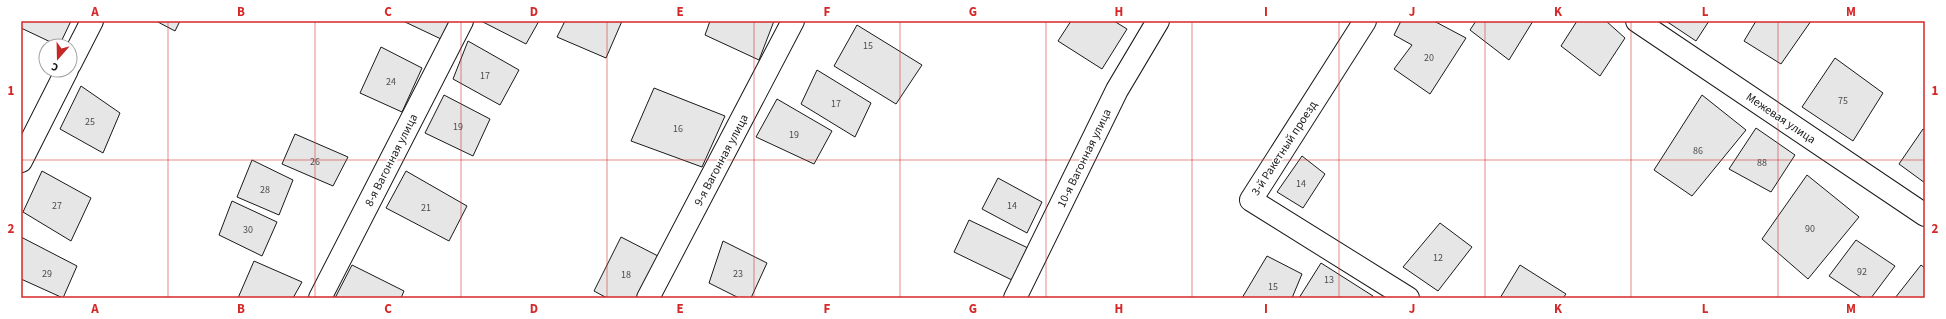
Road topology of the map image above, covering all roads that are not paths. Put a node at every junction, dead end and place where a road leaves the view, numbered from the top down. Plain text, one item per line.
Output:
1 (92, 21) edge
2 (462, 21) edge
3 (794, 21) edge
4 (1158, 21) edge
5 (1365, 21) edge
6 (1637, 21) edge
7 (78, 48) edge
8 (63, 78) edge
9 (21, 162) edge
10 (1925, 215) edge
11 (320, 298) edge
12 (648, 298) edge
13 (1015, 298) edge
14 (1408, 298) edge

1 - 7 street
2 - 11 street, 8-я Вагонная улица
3 - 12 street, 9-я Вагонная улица
4 - 13 street, 10-я Вагонная улица
5 - 14 street, 3-й Ракетный проезд
6 - 10 street, Межевая улица
8 - 9 street

